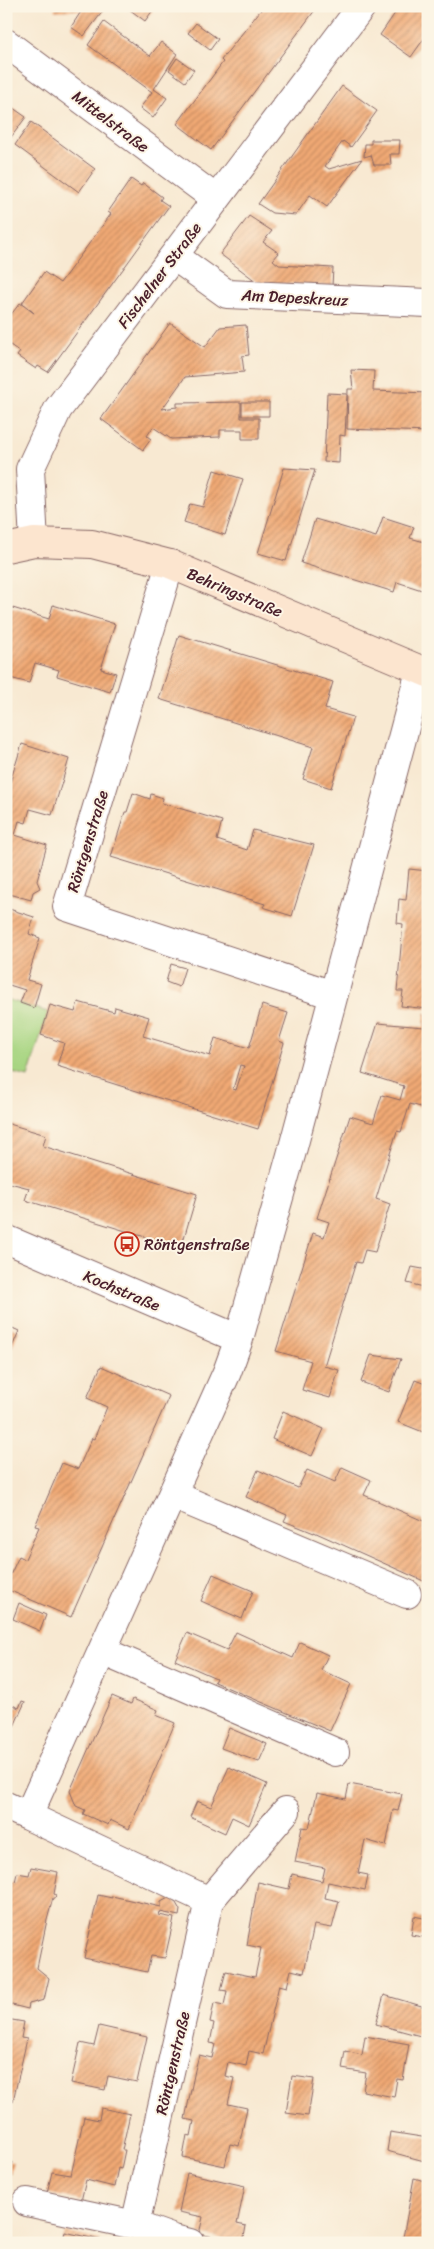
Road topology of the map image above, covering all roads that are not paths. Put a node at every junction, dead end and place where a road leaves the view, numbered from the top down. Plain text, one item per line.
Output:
1 (362, 6) edge
2 (6, 43) edge
3 (216, 199) junction
4 (174, 256) junction
5 (428, 303) edge
6 (34, 542) junction
7 (6, 548) edge
8 (170, 564) junction
9 (424, 672) edge
10 (333, 995) junction
11 (6, 1239) edge
12 (239, 1339) junction
13 (173, 1495) junction
14 (407, 1594) dead end
15 (102, 1651) junction
16 (335, 1752) dead end
17 (17, 1811) edge
18 (286, 1811) dead end
19 (209, 1901) junction
20 (27, 2202) dead end
21 (135, 2225) junction
22 (190, 2243) edge

1 - 3 street, Fischelner Straße
2 - 3 street, Mittelstraße
3 - 4 street, Fischelner Straße
4 - 5 street, Am Depeskreuz
4 - 6 street, Fischelner Straße
6 - 7 street
6 - 8 street, Behringstraße
8 - 9 street, Behringstraße
8 - 10 street, Röntgenstraße
9 - 10 street
10 - 12 street
11 - 12 street, Kochstraße
12 - 13 street
13 - 14 street
13 - 15 street
15 - 16 street
15 - 17 street
17 - 19 street
18 - 19 street, Röntgenstraße
19 - 21 street, Röntgenstraße
20 - 21 street
21 - 22 street

